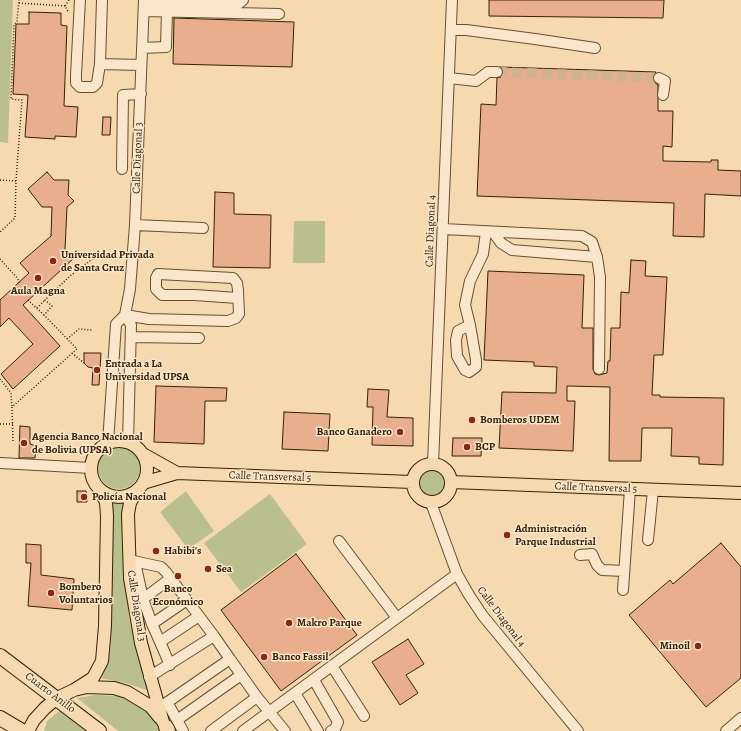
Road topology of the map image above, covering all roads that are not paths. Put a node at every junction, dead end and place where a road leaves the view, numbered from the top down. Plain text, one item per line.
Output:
1 (80, 0) edge
2 (102, 0) edge
3 (242, 0) edge
4 (452, 0) edge
5 (144, 5) edge
6 (167, 11) junction
7 (279, 14) dead end
8 (451, 30) junction
9 (142, 48) junction
10 (596, 48) dead end
11 (100, 64) junction
12 (141, 65) junction
13 (497, 72) tunnel mouth
14 (449, 78) junction
15 (659, 78) dead end
16 (140, 94) junction
17 (663, 95) dead end
18 (122, 169) dead end
19 (135, 225) junction
20 (203, 228) dead end
21 (443, 229) junction
22 (490, 232) junction
23 (597, 257) junction
24 (238, 298) junction
25 (125, 315) junction
26 (470, 325) dead end
27 (131, 337) junction
28 (198, 338) dead end
29 (113, 360) junction
30 (130, 361) junction
31 (599, 369) dead end
32 (128, 442) junction
33 (108, 443) junction
34 (143, 454) junction
35 (0, 463) edge
36 (433, 464) junction
37 (91, 468) junction
38 (177, 473) junction
39 (412, 482) junction
40 (452, 482) junction
41 (140, 486) junction
42 (630, 489) junction
43 (100, 490) junction
44 (653, 490) junction
45 (741, 493) edge
46 (431, 503) junction
47 (339, 540) dead end
48 (648, 540) dead end
49 (580, 555) dead end
50 (132, 561) junction
51 (624, 571) junction
52 (457, 574) junction
53 (171, 578) junction
54 (623, 590) dead end
55 (143, 599) junction
56 (187, 600) junction
57 (199, 616) junction
58 (397, 618) junction
59 (152, 624) junction
60 (214, 636) junction
61 (160, 642) junction
62 (0, 656) edge
63 (230, 659) junction
64 (170, 664) junction
65 (332, 666) junction
66 (241, 674) junction
67 (149, 677) junction
68 (314, 680) junction
69 (74, 690) junction
70 (295, 693) junction
71 (257, 697) junction
72 (57, 698) junction
73 (163, 705) junction
74 (270, 712) junction
75 (364, 716) dead end
76 (0, 718) edge
77 (741, 718) edge
78 (168, 726) edge
79 (22, 731) edge
80 (28, 731) edge
81 (99, 731) edge
82 (183, 731) edge
83 (211, 731) edge
84 (244, 731) edge
85 (285, 731) edge
86 (318, 731) edge
87 (330, 731) edge
88 (578, 731) edge
89 (726, 731) edge

1 - 11 street
2 - 11 street
3 - 5 street
4 - 8 street, Calle Diagonal 4
5 - 6 street
5 - 9 street, Calle Diagonal 3
6 - 7 street
6 - 9 street
8 - 10 street
8 - 14 street, Calle Diagonal 4
9 - 12 street, Calle Diagonal 3
11 - 12 street
12 - 16 street, Calle Diagonal 3
13 - 14 street
14 - 21 street, Calle Diagonal 4
15 - 17 street
16 - 18 street
16 - 19 street, Calle Diagonal 3
19 - 20 street
19 - 25 street, Calle Diagonal 3
21 - 22 street
21 - 36 street, Calle Diagonal 4
22 - 23 street
22 - 23 street
22 - 26 street
23 - 31 street
24 - 24 street
24 - 25 street
25 - 27 street, Calle Diagonal 3
25 - 29 street, Calle Diagonal 3
27 - 28 street
27 - 30 street, Calle Diagonal 3
29 - 30 street
29 - 33 street, Calle Diagonal 3
30 - 32 street, Calle Diagonal 3
32 - 33 main road
32 - 34 main road
33 - 37 main road
34 - 38 main road, Calle Transversal 5
34 - 41 main road
35 - 37 street
36 - 39 main road
36 - 40 main road
37 - 43 main road
38 - 39 main road, Calle Transversal 5
38 - 41 main road, Calle Transversal 5
39 - 46 main road
40 - 42 main road, Calle Transversal 5
40 - 46 main road
41 - 43 main road
41 - 50 main road, Calle Diagonal 3
42 - 44 main road, Calle Transversal 5
42 - 51 street
43 - 69 main road
44 - 45 main road, Calle Transversal 5
44 - 48 street
46 - 52 street, Calle Diagonal 4
47 - 58 street
49 - 51 street
50 - 53 street
50 - 55 street
50 - 67 main road, Calle Diagonal 3
51 - 54 street
52 - 58 street
52 - 88 street, Calle Diagonal 4
53 - 55 street
53 - 56 street
55 - 59 street
56 - 57 street
56 - 59 street
57 - 60 street
57 - 61 street
58 - 65 street
59 - 61 street
60 - 63 street
60 - 64 street
61 - 64 street
62 - 72 highway, Cuarto Anillo
63 - 66 street
63 - 73 street
64 - 67 street
65 - 68 street
65 - 75 street
66 - 71 street
66 - 78 street
67 - 73 main road, Calle Diagonal 3
68 - 70 street
68 - 87 street
69 - 72 main road
69 - 78 main road
70 - 74 street
70 - 86 street
71 - 74 street
71 - 83 street
72 - 80 main road
72 - 81 highway, Cuarto Anillo
73 - 78 main road, Calle Diagonal 3
74 - 84 street
74 - 85 street
76 - 79 highway
77 - 89 street
78 - 82 street

